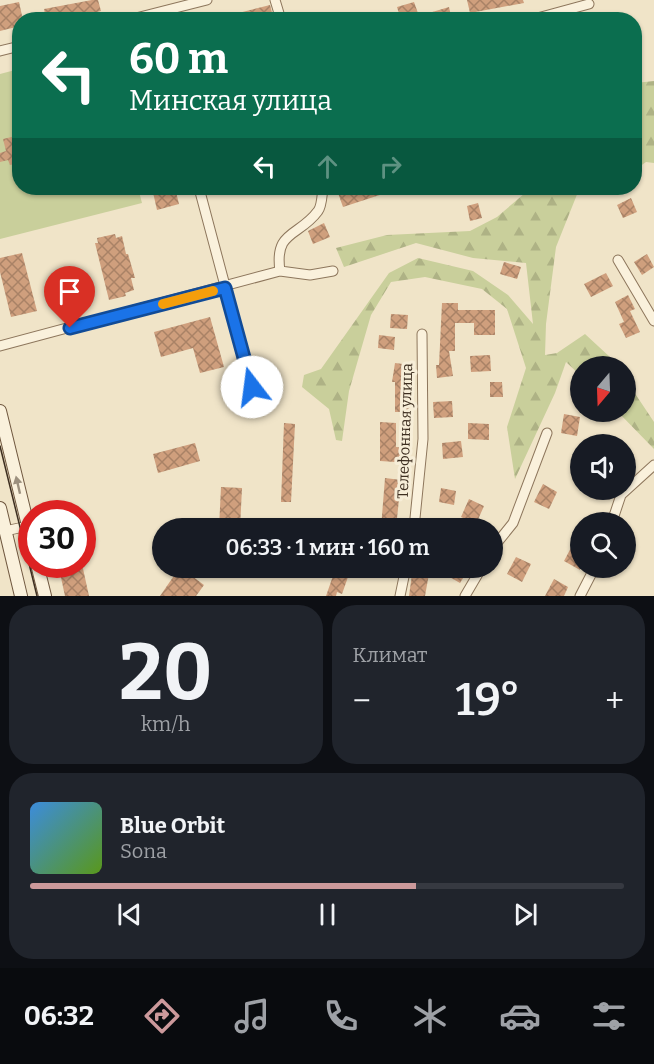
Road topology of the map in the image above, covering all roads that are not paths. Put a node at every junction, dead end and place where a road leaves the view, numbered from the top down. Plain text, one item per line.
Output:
1 (207, 0) edge
2 (589, 4) dead end
3 (169, 12) edge
4 (560, 12) edge
5 (202, 195) edge
6 (322, 195) edge
7 (618, 260) dead end
8 (333, 271) dead end
9 (280, 272) junction
10 (225, 288) junction
11 (654, 321) edge
12 (422, 334) dead end
13 (0, 346) edge
14 (252, 387) dead end
15 (0, 411) edge
16 (547, 433) dead end
17 (654, 465) edge
18 (22, 500) edge
19 (0, 508) edge
20 (615, 512) edge
21 (415, 518) edge
22 (18, 528) edge
23 (5, 531) junction
24 (503, 535) edge
25 (40, 578) edge
26 (404, 578) edge
27 (476, 578) edge
28 (589, 578) edge
29 (21, 596) edge
30 (45, 596) edge
31 (400, 596) edge
32 (465, 596) edge
33 (580, 596) edge

1 - 3 street
2 - 4 street
5 - 10 street
6 - 9 street
7 - 11 street
8 - 9 street
9 - 10 street
10 - 13 street
10 - 14 street
12 - 21 street, Телефонная улица
18 -> 15 main road
16 - 24 street
17 - 20 street
19 - 23 main road
22 - 23 street
23 - 29 main road
25 - 30 main road
26 - 31 street
27 - 32 street
28 - 33 street

